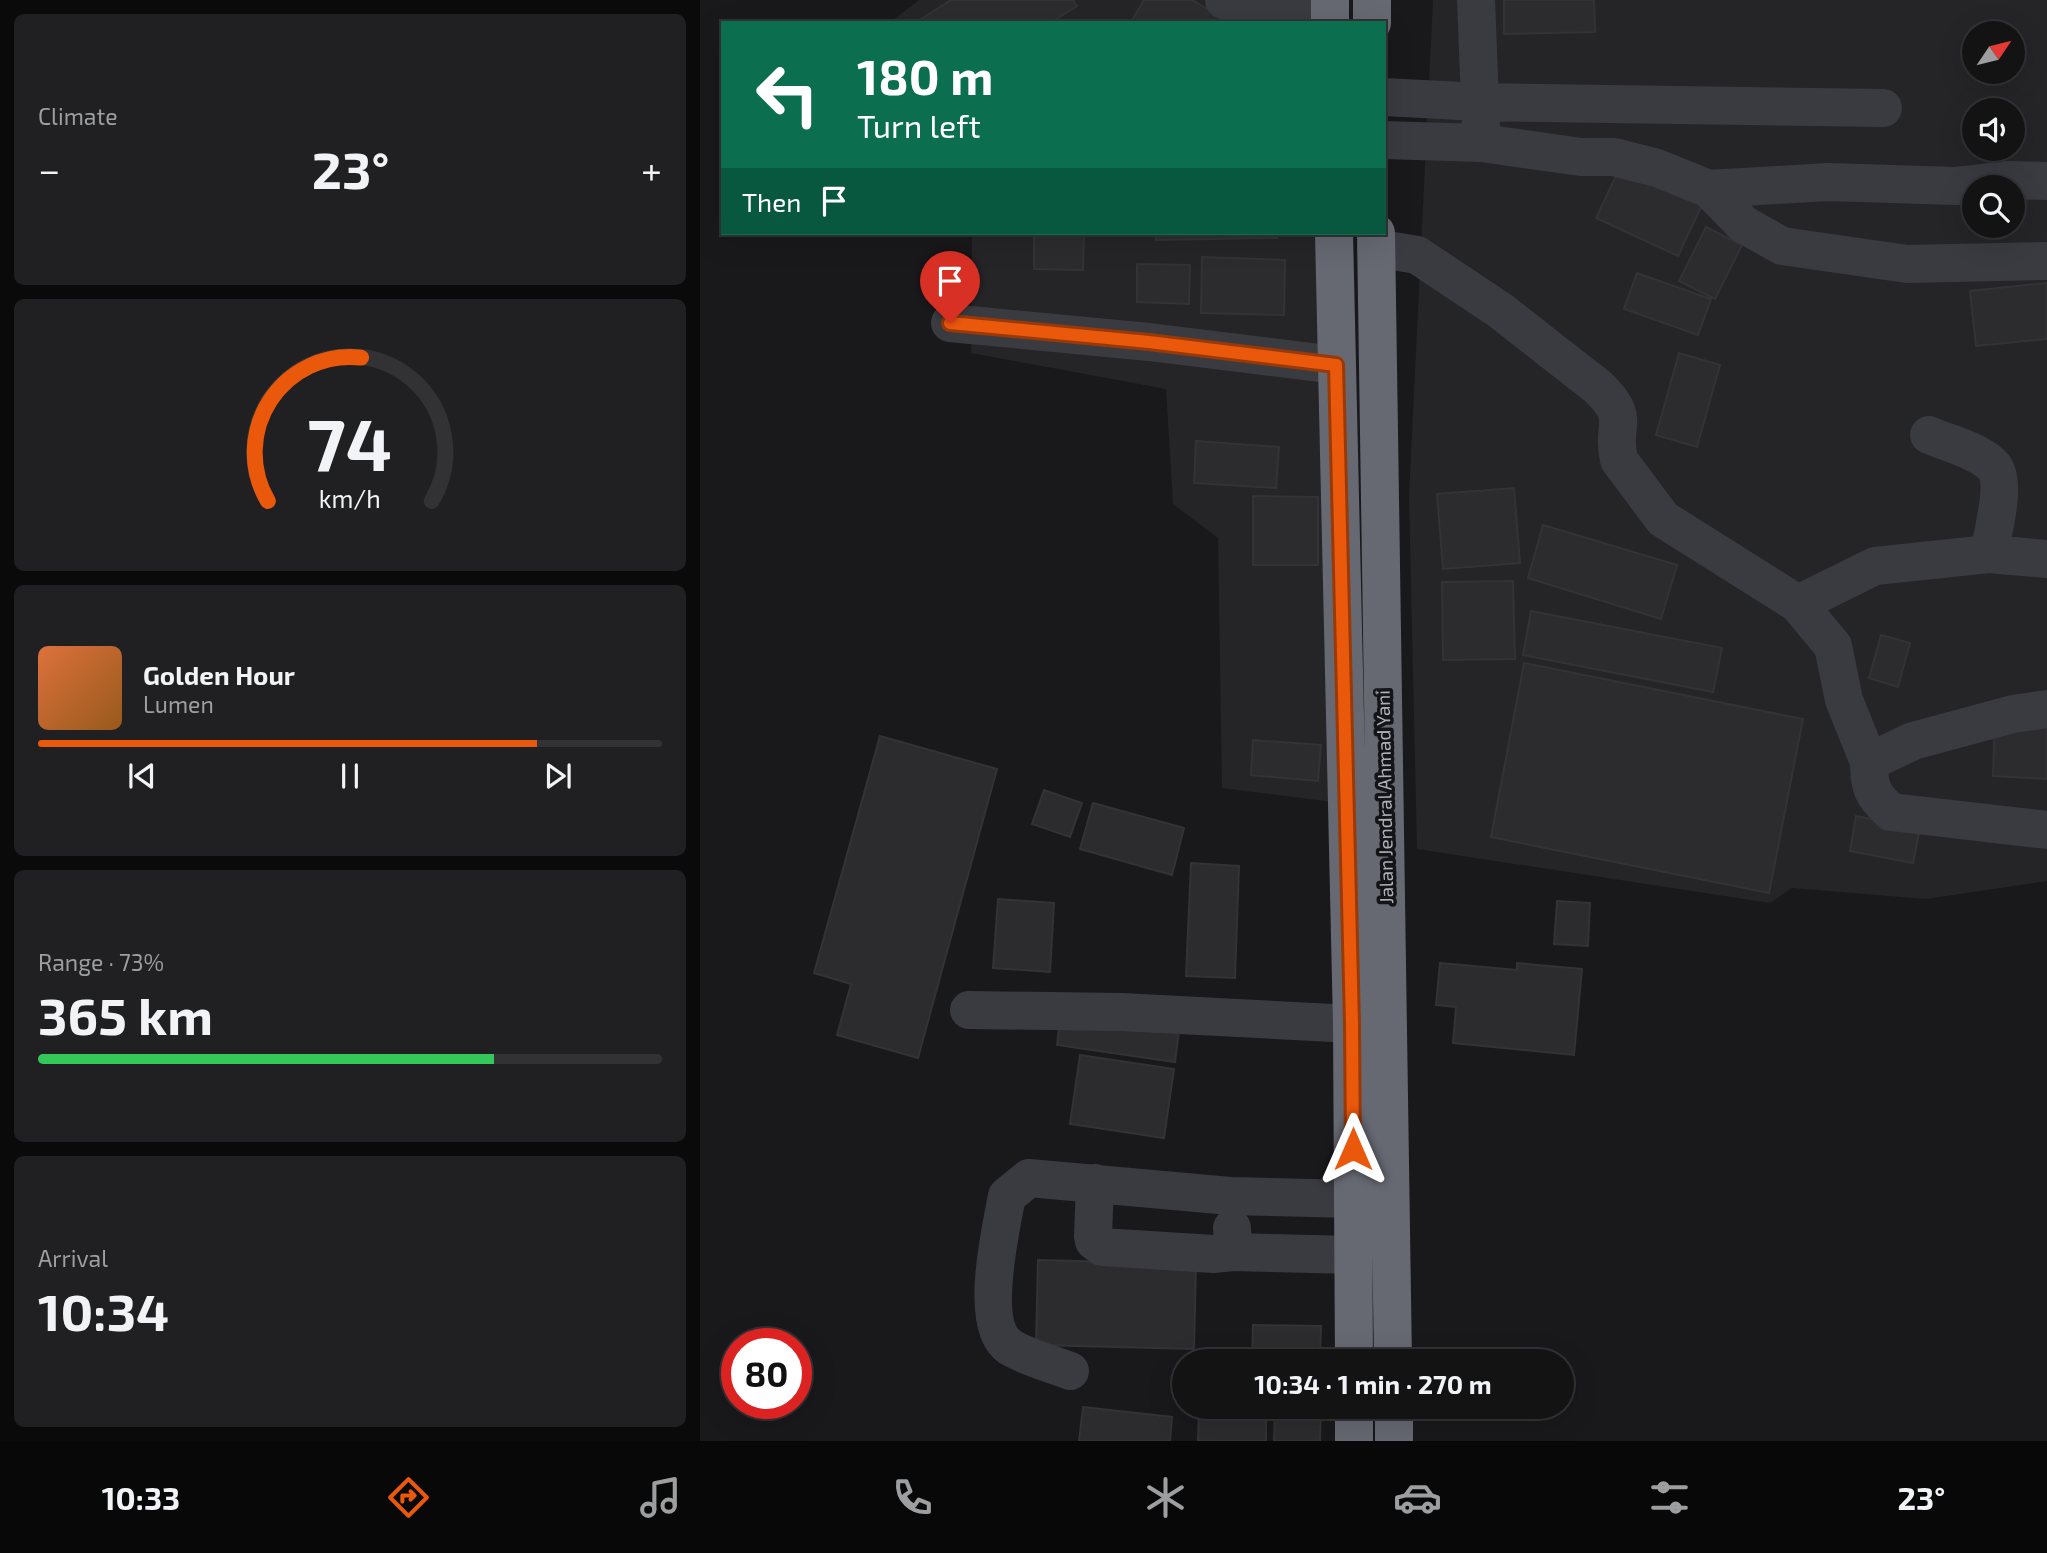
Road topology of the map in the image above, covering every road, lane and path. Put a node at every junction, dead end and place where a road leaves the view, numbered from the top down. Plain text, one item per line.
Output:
1 (1224, 0) edge
2 (1371, 0) edge
3 (1476, 0) edge
4 (1330, 15) edge
5 (1372, 21) edge
6 (1386, 97) edge
7 (1480, 102) junction
8 (1883, 108) dead end
9 (1386, 140) edge
10 (1481, 143) junction
11 (2047, 181) edge
12 (1709, 189) junction
13 (1334, 235) edge
14 (1376, 241) edge
15 (2047, 261) edge
16 (950, 323) dead end
17 (1336, 365) junction
18 (1929, 435) dead end
19 (1989, 554) junction
20 (2047, 559) edge
21 (1798, 604) junction
22 (2047, 709) edge
23 (1869, 762) junction
24 (2047, 830) edge
25 (970, 1010) dead end
26 (1352, 1024) junction
27 (1095, 1183) junction
28 (1230, 1196) junction
29 (1353, 1199) junction
30 (1233, 1252) junction
31 (1354, 1255) junction
32 (1354, 1349) edge
33 (1393, 1349) edge
34 (1070, 1371) dead end
35 (1354, 1419) edge
36 (1394, 1419) edge
37 (1354, 1441) edge
38 (1394, 1441) edge

1 - 4 lane
2 - 5 highway
3 - 7 lane
6 - 7 lane
7 - 8 lane
7 - 10 lane
9 - 10 lane
10 - 12 lane
11 - 12 lane
12 - 15 lane
13 - 17 highway, Jalan Jendral Ahmad Yani
14 - 21 lane
14 - 33 highway, Jalan Jendral Ahmad Yani
16 - 17 lane
17 - 26 highway, Jalan Jendral Ahmad Yani
18 - 19 lane
19 - 20 lane
19 - 21 lane
21 - 23 lane
22 - 23 lane
23 - 24 lane
25 - 26 lane
26 - 29 highway, Jalan Jendral Ahmad Yani
27 - 28 lane
27 - 30 lane
27 - 34 lane
28 - 29 lane
28 - 30 lane
29 - 31 highway, Jalan Jendral Ahmad Yani
30 - 31 lane
31 - 32 highway, Jalan Jendral Ahmad Yani
35 - 37 highway
36 - 38 highway

